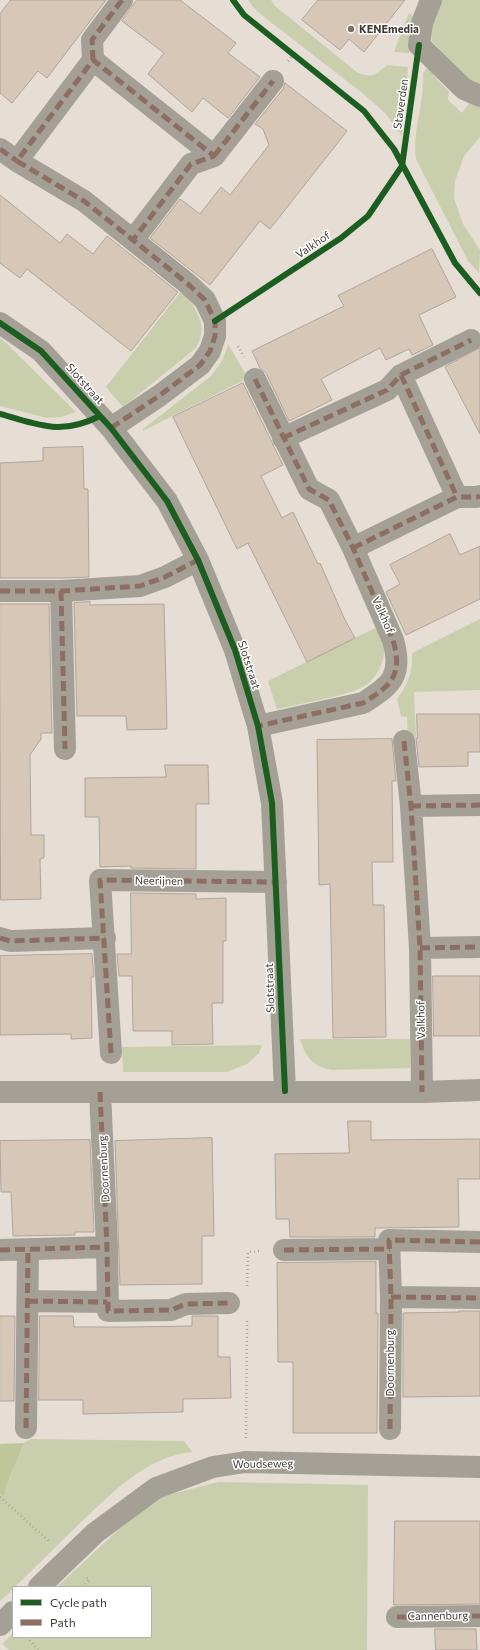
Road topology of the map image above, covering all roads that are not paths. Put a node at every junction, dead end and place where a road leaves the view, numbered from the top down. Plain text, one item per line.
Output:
1 (122, 0) edge
2 (431, 0) edge
3 (93, 60) junction
4 (273, 81) dead end
5 (480, 96) edge
6 (8, 155) edge
7 (214, 156) junction
8 (133, 240) junction
9 (0, 323) edge
10 (471, 340) dead end
11 (401, 375) junction
12 (255, 379) dead end
13 (112, 428) junction
14 (283, 438) junction
15 (457, 496) junction
16 (480, 496) edge
17 (353, 548) junction
18 (198, 560) junction
19 (0, 591) edge
20 (61, 591) junction
21 (258, 726) junction
22 (404, 741) dead end
23 (65, 749) dead end
24 (480, 805) edge
25 (411, 806) junction
26 (276, 882) junction
27 (0, 938) edge
28 (105, 938) junction
29 (480, 947) edge
30 (420, 948) junction
31 (111, 1053) dead end
32 (480, 1090) edge
33 (0, 1092) edge
34 (100, 1092) junction
35 (285, 1092) junction
36 (422, 1092) junction
37 (480, 1242) edge
38 (107, 1247) junction
39 (390, 1249) junction
40 (0, 1250) edge
41 (28, 1250) junction
42 (284, 1250) road end
43 (391, 1296) junction
44 (480, 1298) edge
45 (28, 1301) junction
46 (107, 1302) junction
47 (230, 1303) dead end
48 (26, 1428) dead end
49 (390, 1429) dead end
50 (480, 1466) edge
51 (40, 1586) edge
52 (12, 1613) edge
53 (480, 1616) edge
54 (397, 1617) dead end
55 (0, 1625) edge

1 - 3 street
2 - 5 street
3 - 6 street
3 - 7 street
4 - 7 street
6 - 8 street
7 - 8 street
8 - 13 street
9 - 13 street, Slotstraat
10 - 11 street
11 - 14 street
11 - 15 street
12 - 14 street, Valkhof
13 - 18 street, Slotstraat
14 - 17 street, Valkhof
15 - 16 street
15 - 17 street
17 - 21 street, Valkhof
18 - 20 street
18 - 21 street, Slotstraat
19 - 20 street
20 - 23 street
21 - 26 street, Slotstraat
22 - 25 street, Valkhof
24 - 25 street
25 - 30 street, Valkhof
26 - 28 street, Neerijnen
26 - 35 street, Slotstraat
27 - 28 street
28 - 31 street, Neerijnen
29 - 30 street
30 - 36 street, Valkhof
32 - 36 street
33 - 34 street
34 - 35 street
34 - 38 street, Doornenburg
35 - 36 street
37 - 39 street
38 - 41 street
38 - 46 street, Doornenburg
39 - 42 street
39 - 43 street, Doornenburg
40 - 41 street
41 - 45 street
43 - 44 street
43 - 49 street, Doornenburg
45 - 46 street
45 - 48 street
46 - 47 street
50 - 51 street, Woudseweg
52 - 55 street
53 - 54 street, Cannenburg

